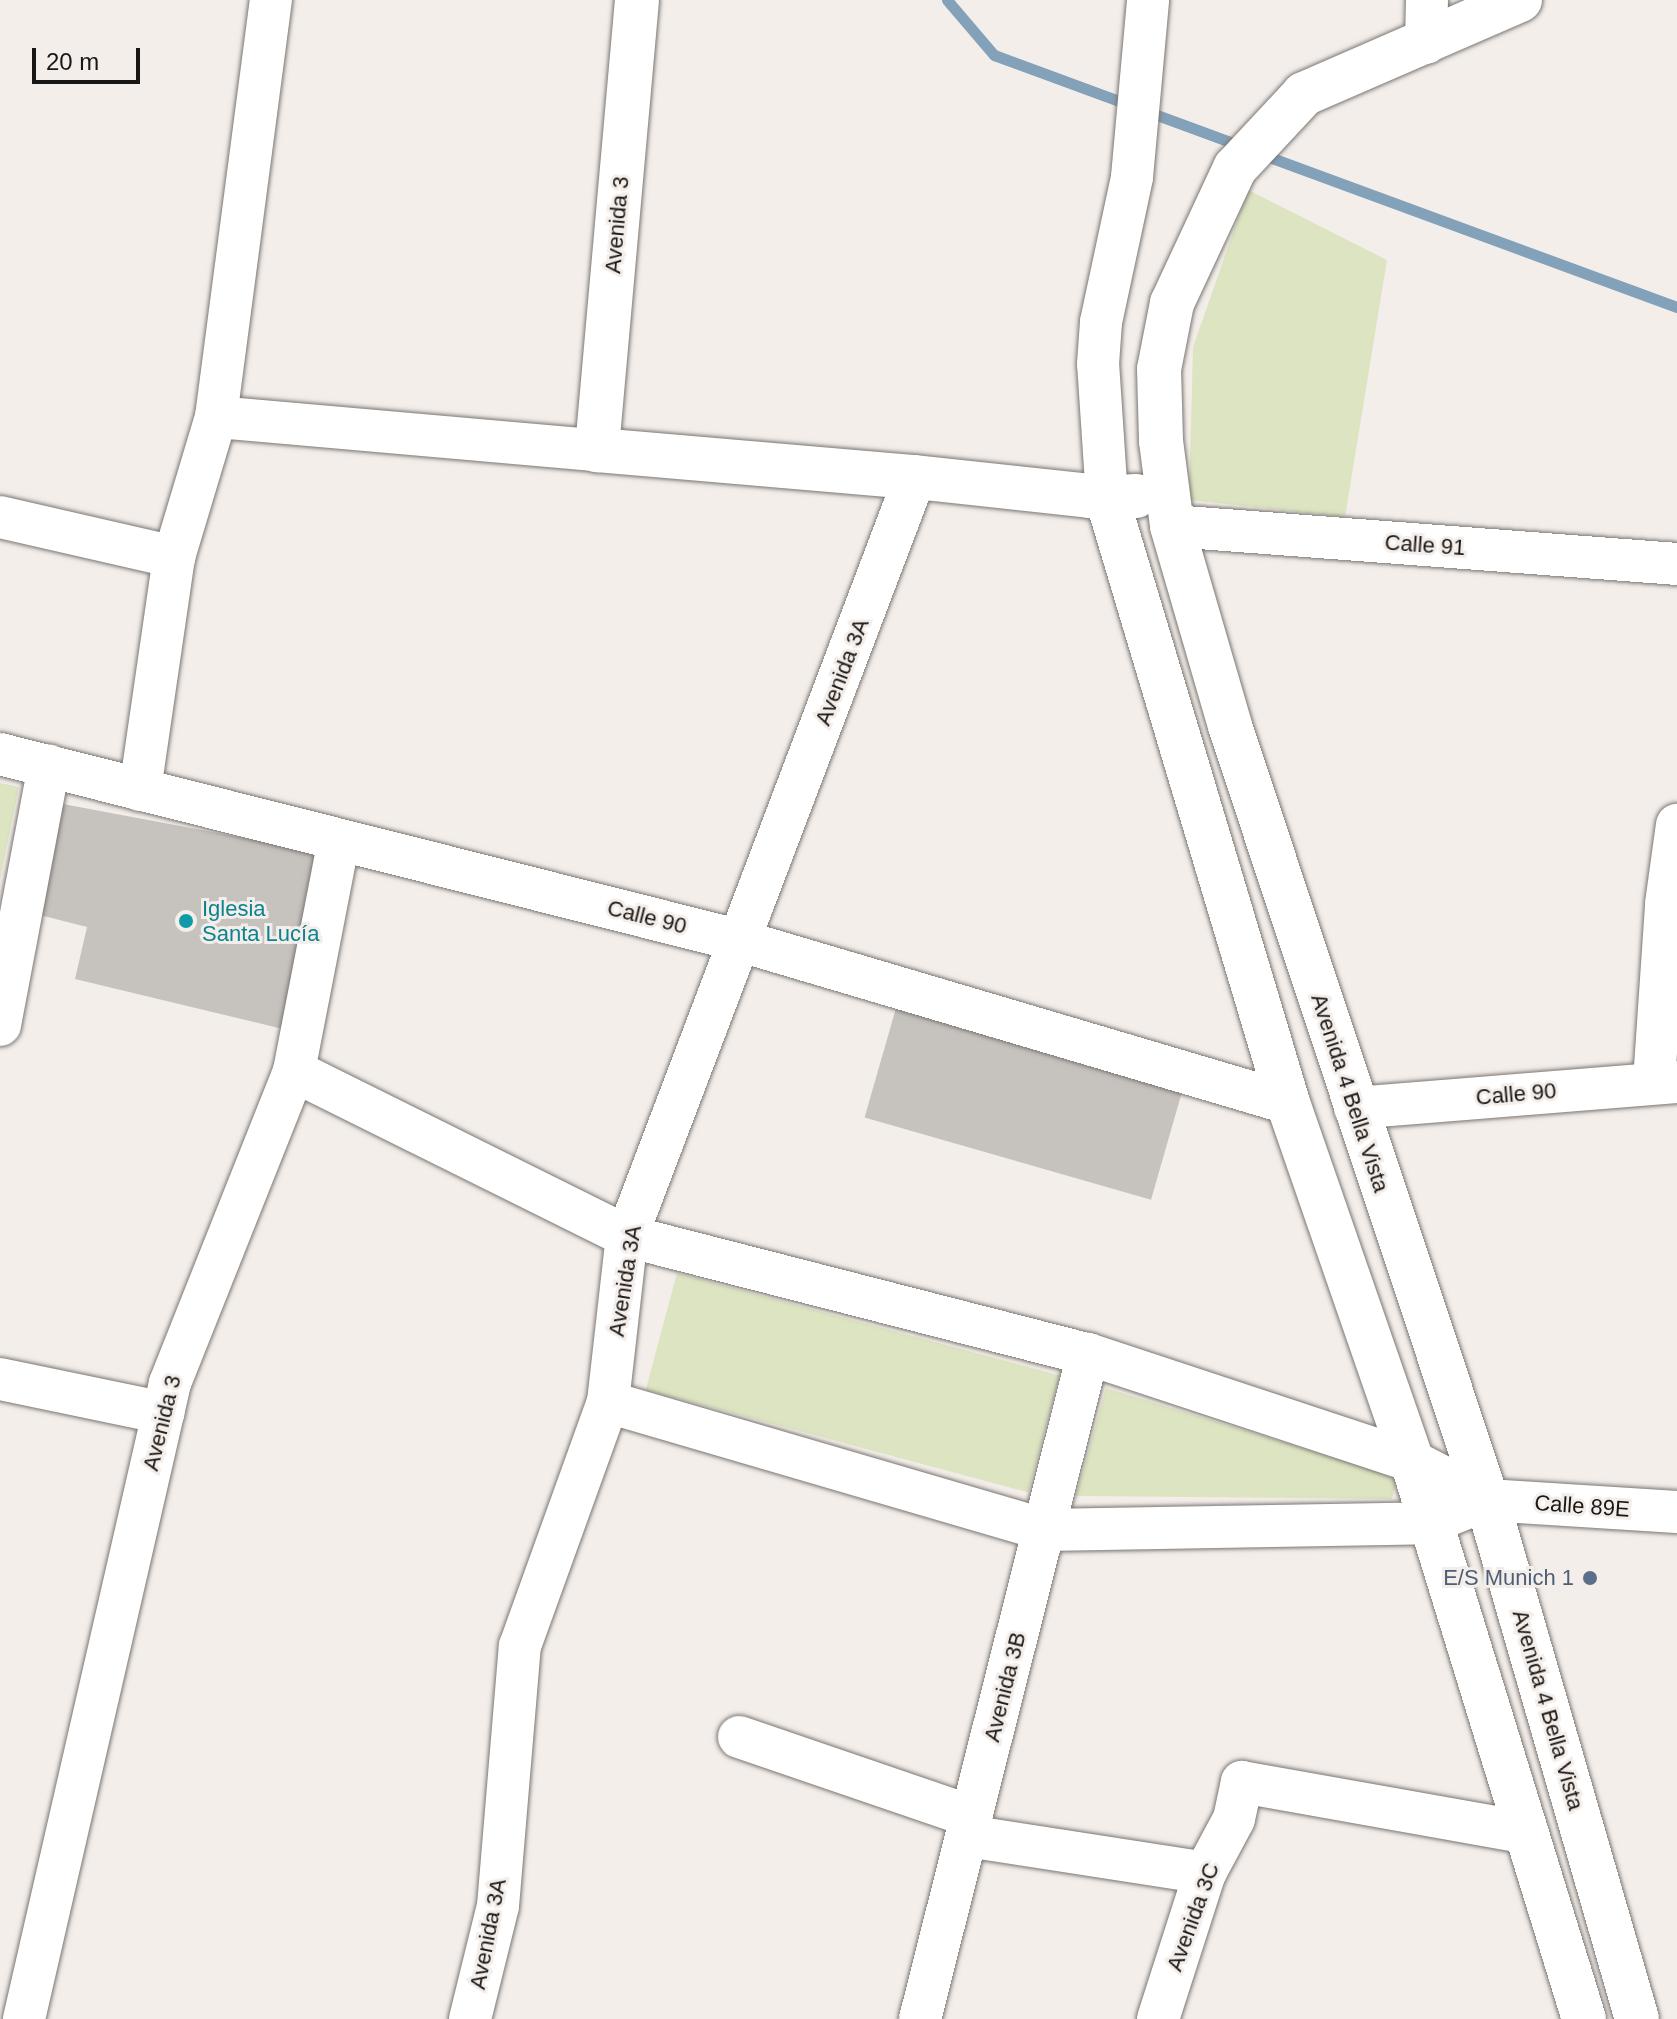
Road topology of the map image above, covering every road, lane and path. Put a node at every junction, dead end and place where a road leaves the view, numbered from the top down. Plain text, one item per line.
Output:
1 (271, 0) edge
2 (637, 0) edge
3 (1148, 0) edge
4 (1427, 0) edge
5 (1520, 0) edge
6 (1426, 43) junction
7 (216, 417) junction
8 (597, 450) junction
9 (915, 477) junction
10 (1107, 498) junction
11 (1169, 510) junction
12 (0, 517) edge
13 (174, 557) junction
14 (1677, 564) edge
15 (0, 754) edge
16 (49, 766) junction
17 (140, 790) junction
18 (1677, 825) edge
19 (339, 840) junction
20 (1672, 905) edge
21 (741, 941) junction
22 (0, 1025) edge
23 (294, 1071) junction
24 (1665, 1082) edge
25 (1288, 1103) junction
26 (1355, 1108) junction
27 (627, 1236) junction
28 (1088, 1354) junction
29 (0, 1379) edge
30 (608, 1402) junction
31 (164, 1413) junction
32 (1412, 1461) junction
33 (1487, 1500) junction
34 (1677, 1512) edge
35 (1429, 1523) junction
36 (1045, 1530) junction
37 (739, 1737) dead end
38 (970, 1826) junction
39 (1527, 1833) junction
40 (1205, 1873) junction
41 (20, 2016) edge
42 (470, 2019) edge
43 (920, 2019) edge
44 (1158, 2019) edge
45 (1584, 2019) edge
46 (1637, 2019) edge

1 - 7 street
2 - 8 street, Avenida 3
3 - 10 street
4 - 6 street
5 - 6 street
6 - 11 street, Avenida 4 Bella Vista
7 - 8 street
7 - 13 street
8 - 9 street
9 - 10 street
9 - 21 street, Avenida 3A
10 - 11 street
10 - 25 street
11 - 14 street, Calle 91
11 - 26 street, Avenida 4 Bella Vista
12 - 13 street
13 - 17 street
15 - 16 street, Calle 90
16 - 17 street, Calle 90
16 - 22 street
17 - 19 street, Calle 90
18 - 20 street
19 - 21 street, Calle 90
19 - 23 street, Avenida 3
20 - 24 street
21 - 25 street, Calle 90
21 - 27 street, Avenida 3A
23 - 27 street
23 - 31 street, Avenida 3
24 - 26 street, Calle 90
25 - 32 street
26 - 33 street, Avenida 4 Bella Vista
27 - 28 street
27 - 30 street, Avenida 3A
28 - 32 street
28 - 36 street, Avenida 3B
29 - 31 street
30 - 36 street
30 - 42 street, Avenida 3A
31 - 41 street, Avenida 3
32 - 33 street
32 - 35 street
33 - 34 street, Calle 89E
33 - 35 street
33 - 46 street, Avenida 4 Bella Vista
35 - 36 street
35 - 39 street
36 - 38 street, Avenida 3B
37 - 38 street
38 - 40 street
38 - 43 street, Avenida 3B
39 - 40 street, Avenida 3C
39 - 45 street
40 - 44 street, Avenida 3C

